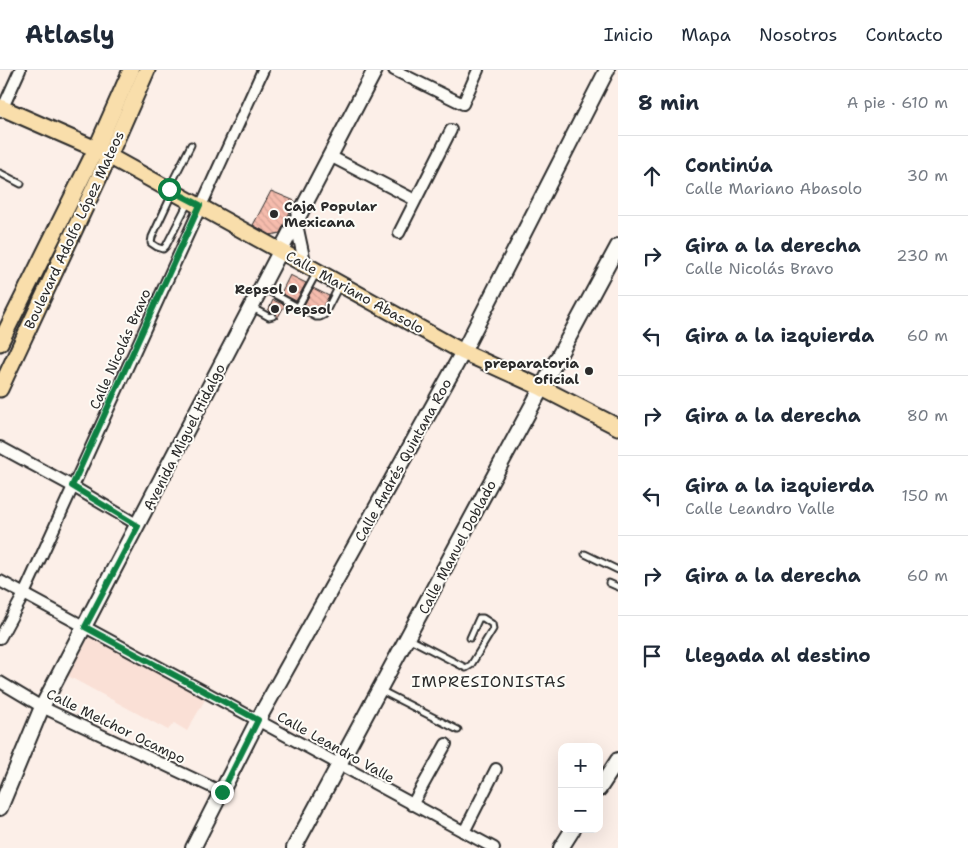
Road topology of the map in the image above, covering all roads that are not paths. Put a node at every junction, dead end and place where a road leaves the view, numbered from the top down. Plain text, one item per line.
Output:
1 (20, 70) edge
2 (131, 70) edge
3 (147, 70) edge
4 (263, 70) edge
5 (375, 70) edge
6 (394, 70) edge
7 (478, 70) edge
8 (607, 70) edge
9 (1, 109) edge
10 (451, 130) dead end
11 (191, 145) dead end
12 (102, 153) junction
13 (330, 156) junction
14 (0, 173) edge
15 (21, 184) dead end
16 (171, 190) junction
17 (415, 200) junction
18 (195, 203) junction
19 (296, 222) junction
20 (399, 233) dead end
21 (618, 246) edge
22 (280, 251) junction
23 (311, 267) junction
24 (340, 283) junction
25 (262, 287) junction
26 (251, 307) junction
27 (298, 307) junction
28 (273, 316) dead end
29 (0, 343) edge
30 (463, 352) junction
31 (542, 388) junction
32 (0, 389) edge
33 (618, 427) edge
34 (0, 447) edge
35 (72, 486) junction
36 (138, 526) junction
37 (586, 554) dead end
38 (618, 570) edge
39 (0, 581) edge
40 (609, 582) dead end
41 (618, 587) edge
42 (24, 594) junction
43 (85, 627) junction
44 (0, 638) edge
45 (408, 638) junction
46 (470, 638) dead end
47 (0, 682) edge
48 (380, 690) junction
49 (42, 707) junction
50 (258, 720) junction
51 (458, 730) dead end
52 (446, 744) dead end
53 (618, 760) edge
54 (340, 764) junction
55 (496, 769) dead end
56 (600, 788) edge
57 (222, 792) junction
58 (412, 805) junction
59 (0, 808) edge
60 (464, 832) junction
61 (570, 833) edge
62 (193, 848) edge
63 (294, 848) edge
64 (494, 848) edge
65 (561, 848) edge

1 - 9 street
2 - 12 main road, Boulevard Adolfo López Mateos
3 - 12 main road, Boulevard Adolfo López Mateos
4 - 18 street, Calle Nicolás Bravo
5 - 13 main road, Avenida Miguel Hidalgo
6 - 7 street
8 - 30 main road, Calle Andrés Quintana Roo
9 - 12 main road, Calle Mariano Abasolo
10 - 17 street
11 - 16 lane
12 - 16 main road, Calle Mariano Abasolo
12 - 29 main road, Boulevard Adolfo López Mateos
12 - 32 main road, Boulevard Adolfo López Mateos
13 - 17 street
13 - 19 main road, Avenida Miguel Hidalgo
14 - 15 lane
16 - 18 main road, Calle Mariano Abasolo
16 - 18 lane
17 - 20 street
18 - 22 main road, Calle Mariano Abasolo
18 - 35 street, Calle Nicolás Bravo
19 - 22 main road, Avenida Miguel Hidalgo
19 - 23 street
21 - 31 main road, Calle Manuel Doblado
22 - 23 main road, Calle Mariano Abasolo
22 - 25 main road, Avenida Miguel Hidalgo
23 - 24 main road, Calle Mariano Abasolo
23 - 27 lane
24 - 27 lane
24 - 30 main road, Calle Mariano Abasolo
25 - 26 main road, Avenida Miguel Hidalgo
25 - 27 lane
26 - 28 lane
26 - 36 main road, Avenida Miguel Hidalgo
30 - 31 main road, Calle Mariano Abasolo
30 - 50 main road, Calle Andrés Quintana Roo
31 - 33 main road, Calle Mariano Abasolo
31 - 45 main road, Calle Manuel Doblado
34 - 35 street
35 - 36 street
35 - 42 street, Calle Nicolás Bravo
36 - 43 main road, Avenida Miguel Hidalgo
37 - 38 lane
39 - 42 street, Calle Leandro Valle
40 - 41 lane
42 - 43 street, Calle Leandro Valle
42 - 44 street, Calle Nicolás Bravo
43 - 49 main road, Avenida Miguel Hidalgo
43 - 50 street, Calle Leandro Valle
45 - 46 lane
45 - 48 main road, Calle Manuel Doblado
47 - 49 street, Calle Melchor Ocampo
48 - 51 lane
48 - 54 main road, Calle Manuel Doblado
49 - 57 street, Calle Melchor Ocampo
49 - 59 main road, Avenida Miguel Hidalgo
50 - 54 street, Calle Leandro Valle
50 - 57 main road, Calle Andrés Quintana Roo
52 - 58 street
53 - 56 main road
54 - 58 street, Calle Leandro Valle
54 - 63 main road, Calle Manuel Doblado
55 - 60 street
57 - 62 main road, Calle Andrés Quintana Roo
58 - 60 street, Calle Leandro Valle
60 - 64 street, Calle Leandro Valle
61 - 65 main road

